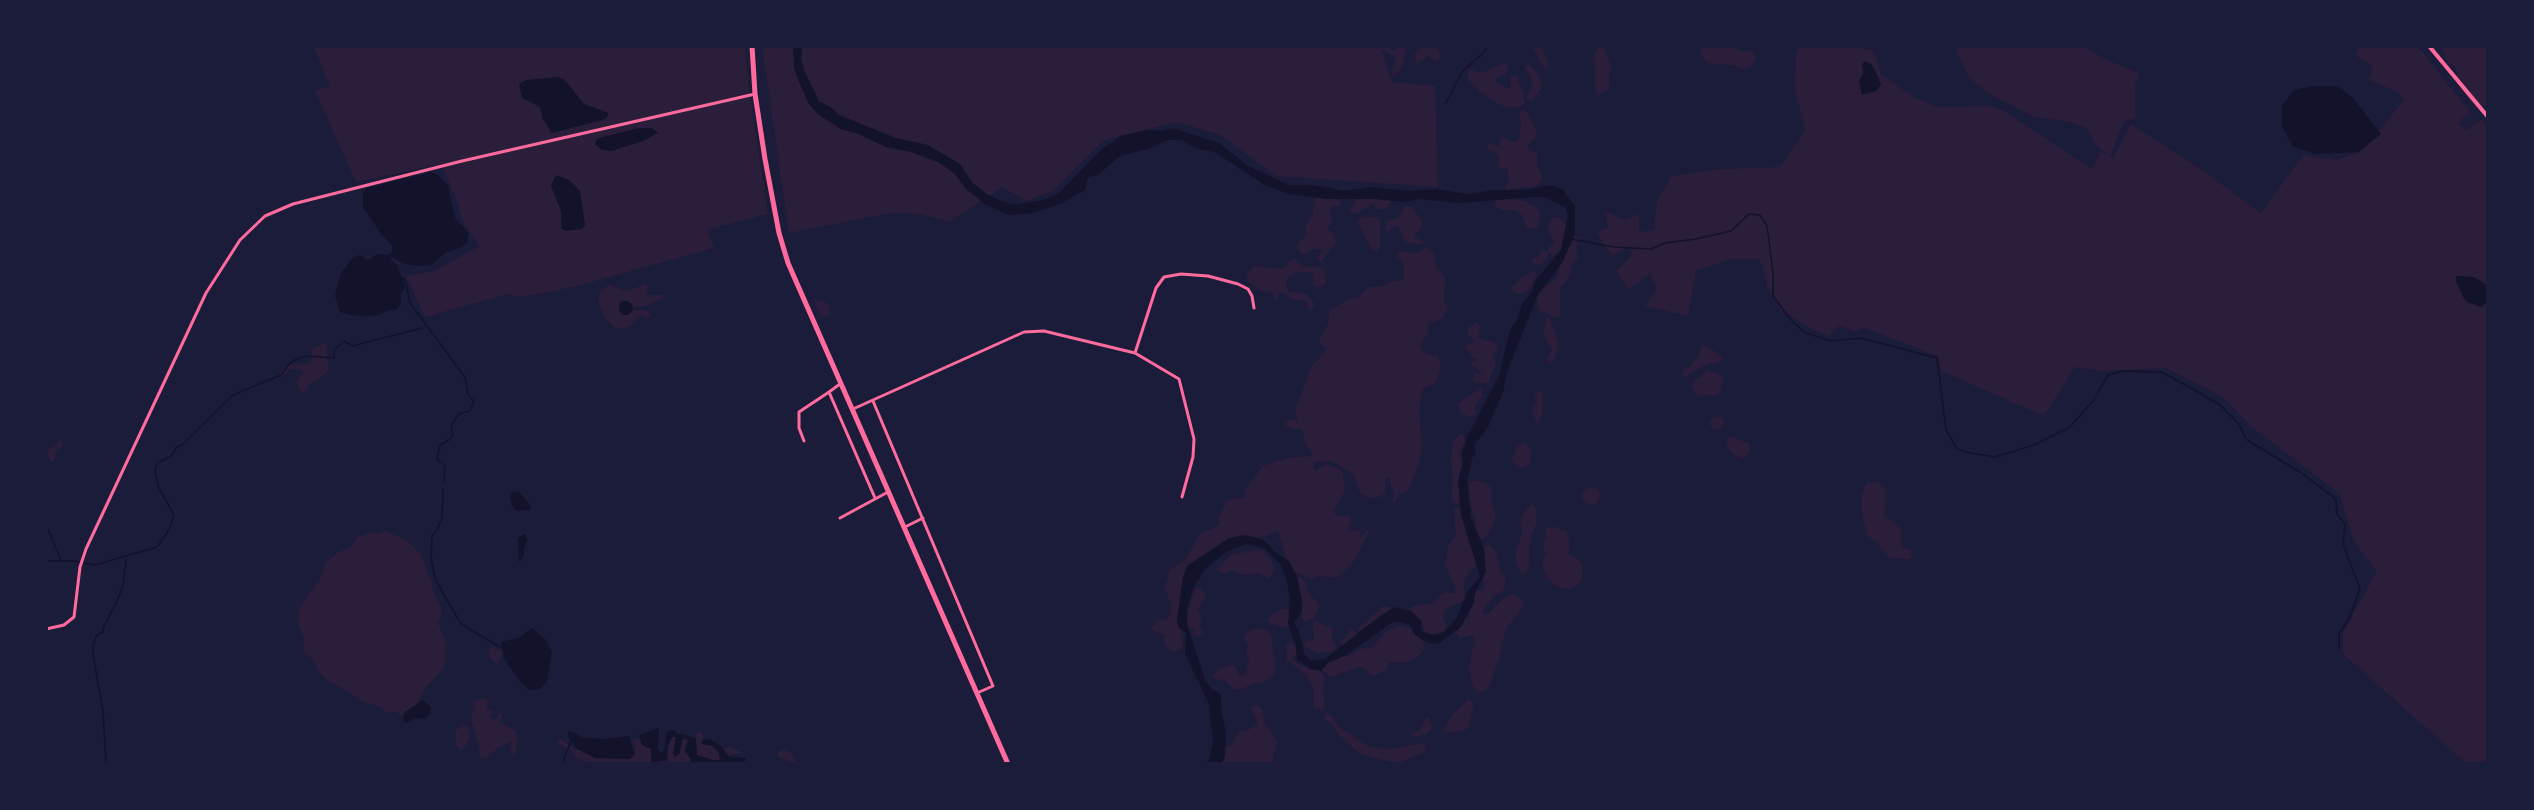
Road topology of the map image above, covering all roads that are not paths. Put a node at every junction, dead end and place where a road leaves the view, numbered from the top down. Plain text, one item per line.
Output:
1 (752, 46) edge
2 (2429, 46) edge
3 (754, 94) junction
4 (2487, 117) edge
5 (1254, 308) dead end
6 (1135, 353) junction
7 (840, 384) junction
8 (829, 392) junction
9 (873, 401) junction
10 (852, 410) junction
11 (804, 441) dead end
12 (888, 492) junction
13 (1182, 497) dead end
14 (876, 498) junction
15 (840, 518) dead end
16 (923, 518) junction
17 (903, 528) junction
18 (46, 629) edge
19 (976, 693) junction
20 (1008, 764) edge

1 - 3 main road
2 - 4 street
3 - 7 main road
3 - 18 street
5 - 6 street
6 - 9 street
6 - 13 street
7 - 8 street
7 - 10 main road
8 - 11 street
8 - 14 street
9 - 10 street
9 - 16 street
10 - 12 main road
12 - 14 street
12 - 17 main road
14 - 15 street
16 - 17 street
16 - 19 street
17 - 19 main road
19 - 20 main road

